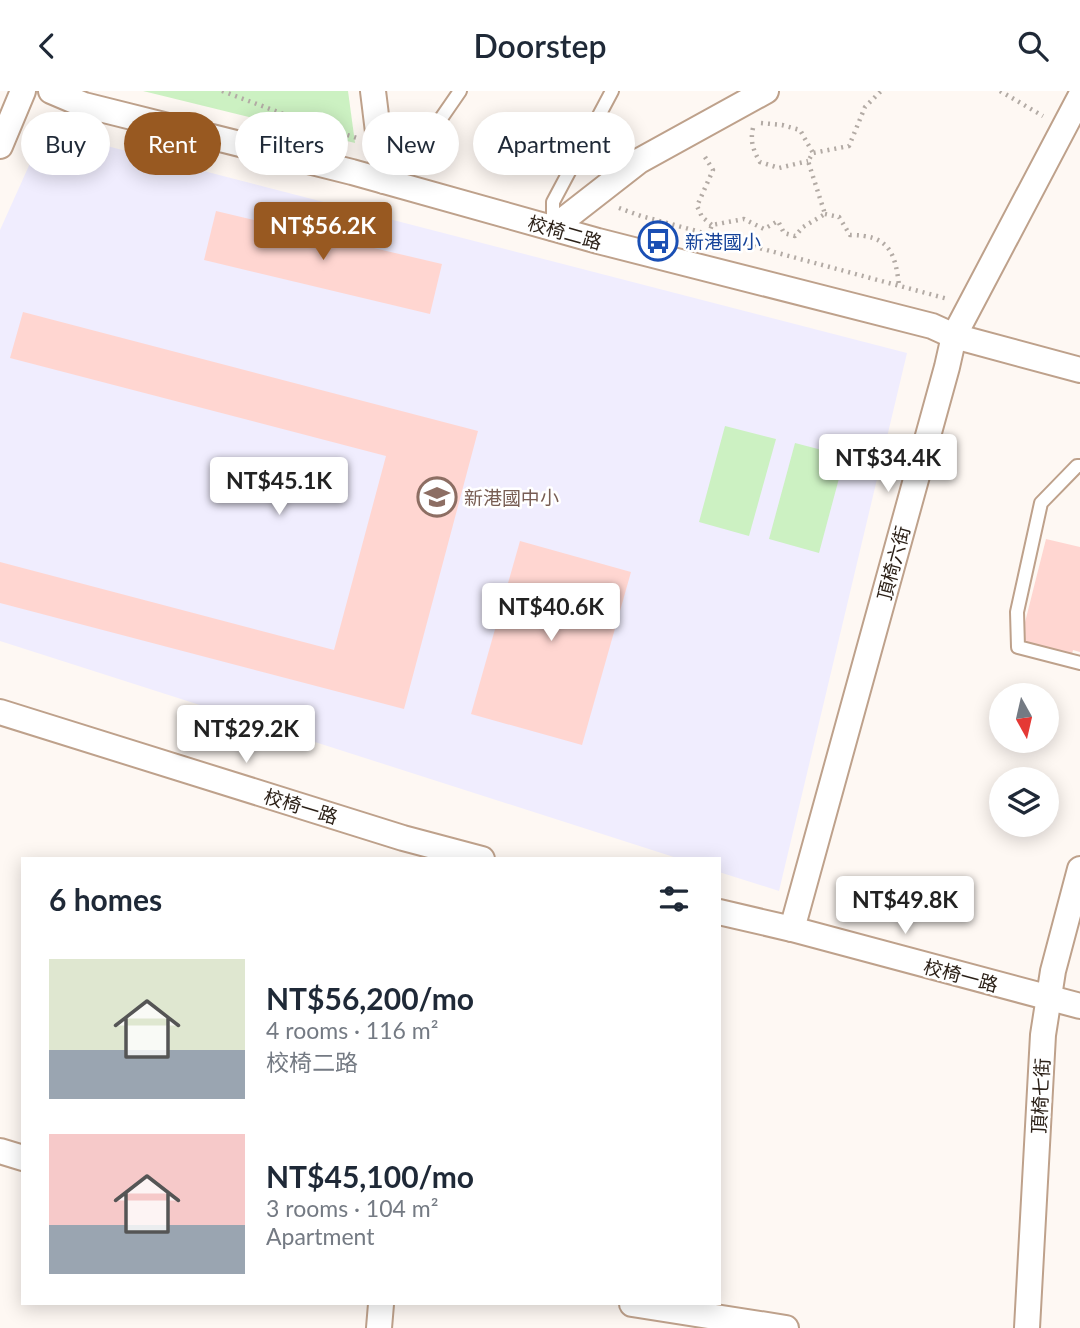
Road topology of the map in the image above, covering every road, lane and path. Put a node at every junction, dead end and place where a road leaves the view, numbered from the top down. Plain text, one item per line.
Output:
1 (23, 91) edge
2 (51, 91) edge
3 (222, 91) edge
4 (373, 91) edge
5 (460, 91) edge
6 (612, 91) edge
7 (766, 91) edge
8 (881, 91) edge
9 (1000, 91) edge
10 (1080, 97) edge
11 (1043, 116) dead end
12 (761, 123) dead end
13 (753, 128) dead end
14 (361, 139) dead end
15 (0, 146) edge
16 (814, 153) junction
17 (705, 157) dead end
18 (808, 161) junction
19 (384, 181) junction
20 (619, 208) dead end
21 (825, 214) junction
22 (712, 225) junction
23 (553, 228) junction
24 (708, 235) junction
25 (899, 285) junction
26 (948, 299) dead end
27 (954, 336) junction
28 (1080, 370) edge
29 (1080, 466) edge
30 (1080, 663) edge
31 (0, 712) edge
32 (436, 853) edge
33 (467, 857) edge
34 (1080, 869) edge
35 (721, 912) edge
36 (792, 929) junction
37 (1049, 999) junction
38 (1080, 1006) edge
39 (0, 1151) edge
40 (21, 1157) edge
41 (381, 1305) edge
42 (638, 1305) edge
43 (379, 1328) edge
44 (786, 1328) edge
45 (1027, 1328) edge

1 - 15 street
2 - 19 street, 校椅二路
3 - 14 path
4 - 19 street
5 - 19 lane
6 - 23 lane
7 - 23 street
8 - 16 path
9 - 11 path
10 - 27 street, 頂椅六街
12 - 16 path
13 - 18 path
16 - 18 path
17 - 22 path
18 - 21 path
19 - 23 street, 校椅二路
20 - 24 path
21 - 22 path
21 - 25 path
22 - 24 path
23 - 27 street, 校椅二路
24 - 25 path
25 - 26 path
27 - 28 street, 校椅二路
27 - 36 street, 頂椅六街
29 - 30 lane
31 - 32 street, 校椅一路
32 - 33 street, 校椅一路
34 - 37 street, 頂椅七街
35 - 36 street, 校椅一路
36 - 37 street, 校椅一路
37 - 38 street, 校椅一路
37 - 45 street, 頂椅七街
39 - 40 street
41 - 43 street
42 - 44 street

